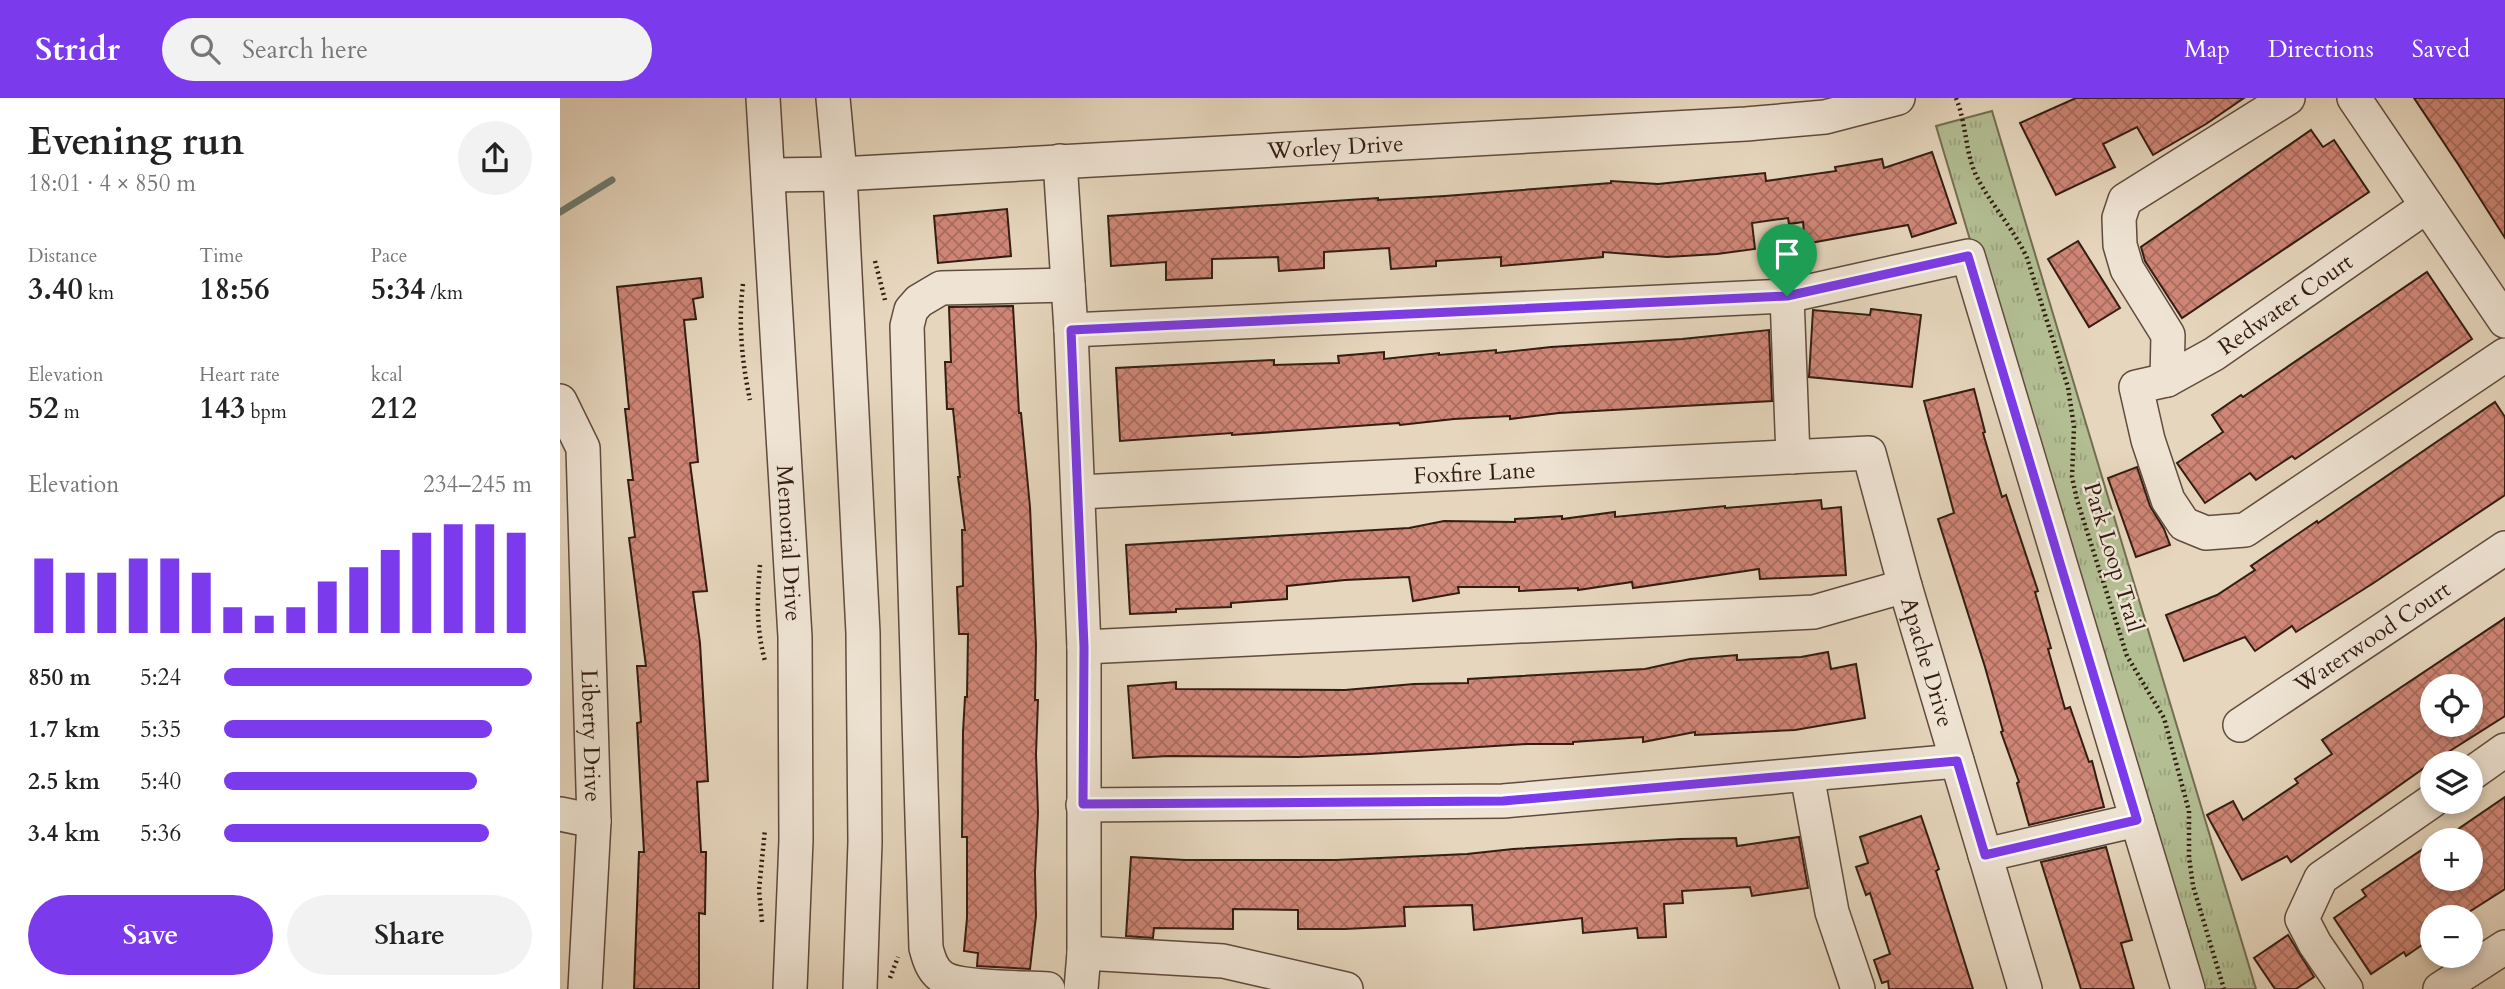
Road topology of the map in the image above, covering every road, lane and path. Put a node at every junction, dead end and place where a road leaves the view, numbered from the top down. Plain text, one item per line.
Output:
1 (763, 98) edge
2 (833, 98) edge
3 (1898, 98) edge
4 (1956, 98) edge
5 (2288, 98) edge
6 (2354, 98) edge
7 (1060, 161) junction
8 (840, 174) junction
9 (769, 175) junction
10 (2427, 206) junction
11 (745, 274) dead end
12 (1068, 285) junction
13 (1787, 296) junction
14 (2505, 321) edge
15 (1071, 330) junction
16 (2505, 355) edge
17 (2151, 384) junction
18 (560, 401) edge
19 (751, 402) dead end
20 (1869, 453) joint
21 (1793, 457) junction
22 (1079, 492) junction
23 (2505, 548) edge
24 (760, 561) dead end
25 (1905, 586) junction
26 (1084, 647) junction
27 (768, 670) dead end
28 (2240, 725) dead end
29 (2505, 751) edge
30 (1957, 761) junction
31 (2483, 766) edge
32 (1807, 775) junction
33 (1083, 804) junction
34 (2420, 809) edge
35 (560, 814) edge
36 (767, 817) dead end
37 (2137, 820) junction
38 (594, 821) junction
39 (1985, 855) junction
40 (762, 933) dead end
41 (2505, 947) edge
42 (1084, 953) junction
43 (585, 989) edge
44 (790, 989) edge
45 (860, 989) edge
46 (1048, 989) edge
47 (1081, 989) edge
48 (1346, 989) edge
49 (1858, 989) edge
50 (2025, 989) edge
51 (2188, 989) edge
52 (2224, 989) edge
53 (2346, 989) edge
54 (2440, 989) edge

1 - 9 street, Memorial Drive
2 - 8 street
3 - 7 street, Worley Drive
4 - 52 path, Park Loop Trail
5 - 17 street
6 - 10 street
7 - 8 street, Worley Drive
7 - 12 street
8 - 9 street, Worley Drive
8 - 45 street
9 - 44 street, Memorial Drive
10 - 14 street
10 - 17 street, Redwater Court
11 - 19 path
12 - 15 street
12 - 46 street
13 - 15 street
13 - 21 street
13 - 37 street
15 - 22 street
16 - 17 street
18 - 38 street, Liberty Drive
20 - 21 street, Foxfire Lane
20 - 25 street, Apache Drive
21 - 22 street, Foxfire Lane
22 - 26 street
23 - 28 street, Waterwood Court
24 - 27 path
25 - 26 street
25 - 30 street, Apache Drive
26 - 33 street
29 - 31 street
30 - 32 street
30 - 39 street, Apache Drive
32 - 33 street
32 - 49 street
33 - 42 street
34 - 53 street
35 - 38 street
36 - 40 path
37 - 39 street
37 - 51 street
38 - 43 street, Liberty Drive
39 - 50 street, Apache Drive
41 - 54 street
42 - 47 street
42 - 48 street

